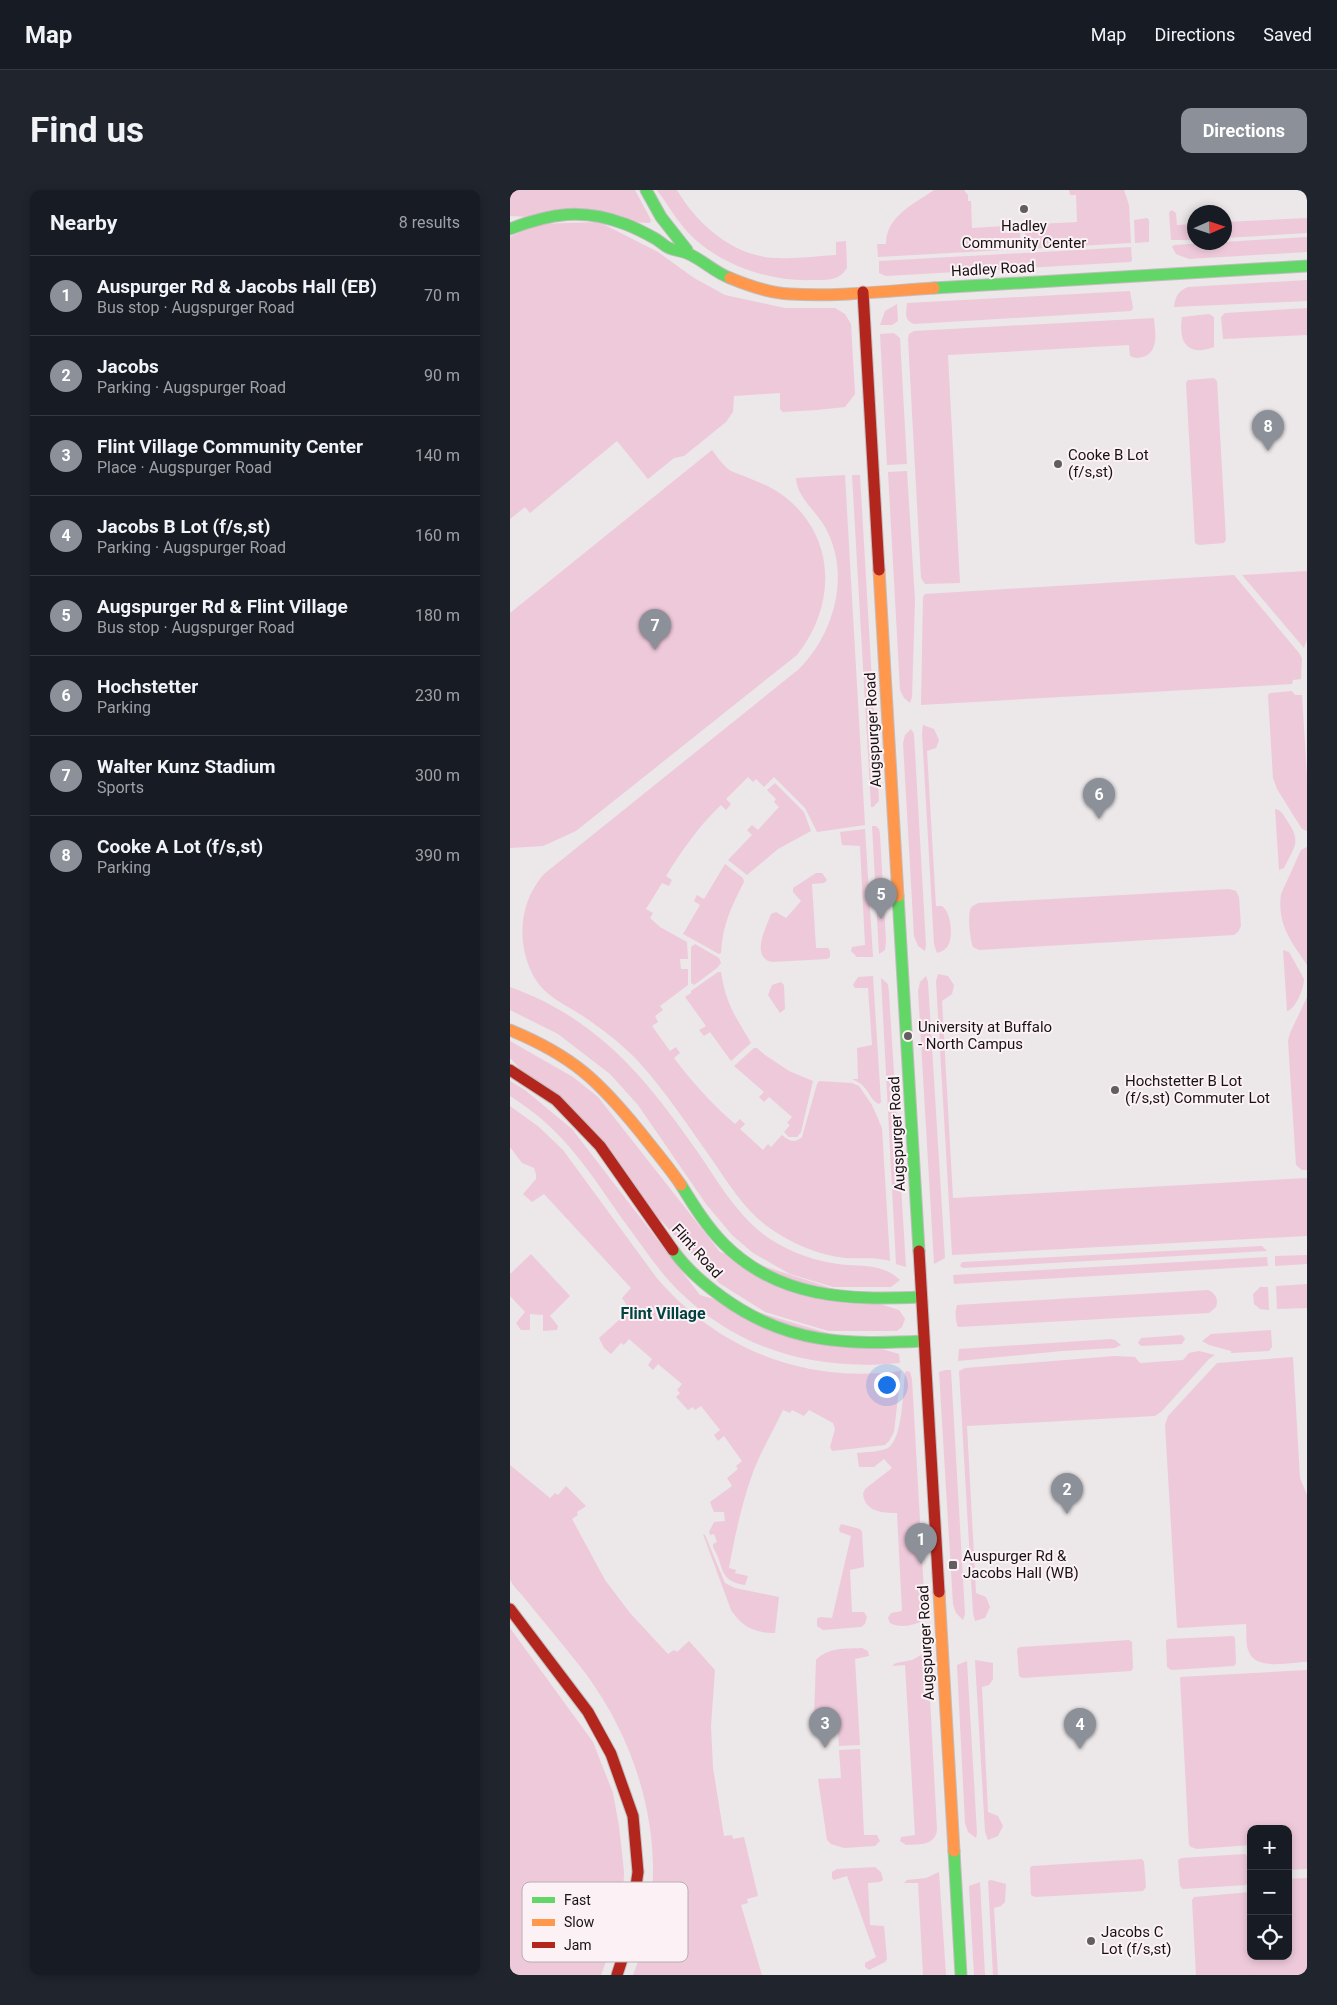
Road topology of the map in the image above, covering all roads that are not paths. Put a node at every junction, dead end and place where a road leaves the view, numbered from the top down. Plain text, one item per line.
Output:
1 (646, 190) edge
2 (510, 230) edge
3 (690, 254) junction
4 (1307, 266) edge
5 (863, 292) junction
6 (510, 1030) edge
7 (510, 1070) edge
8 (921, 1297) junction
9 (924, 1341) junction
10 (510, 1610) edge
11 (637, 1882) edge
12 (621, 1962) edge
13 (617, 1975) edge
14 (960, 1975) edge

1 - 3 street
2 - 3 street
3 - 5 street, Hadley Road
4 - 5 street, Hadley Road
5 - 8 street, Augspurger Road
6 - 8 street, Flint Road
7 - 9 street, Flint Road
8 - 9 street, Augspurger Road
9 - 14 street, Augspurger Road
10 - 11 street
12 - 13 street

